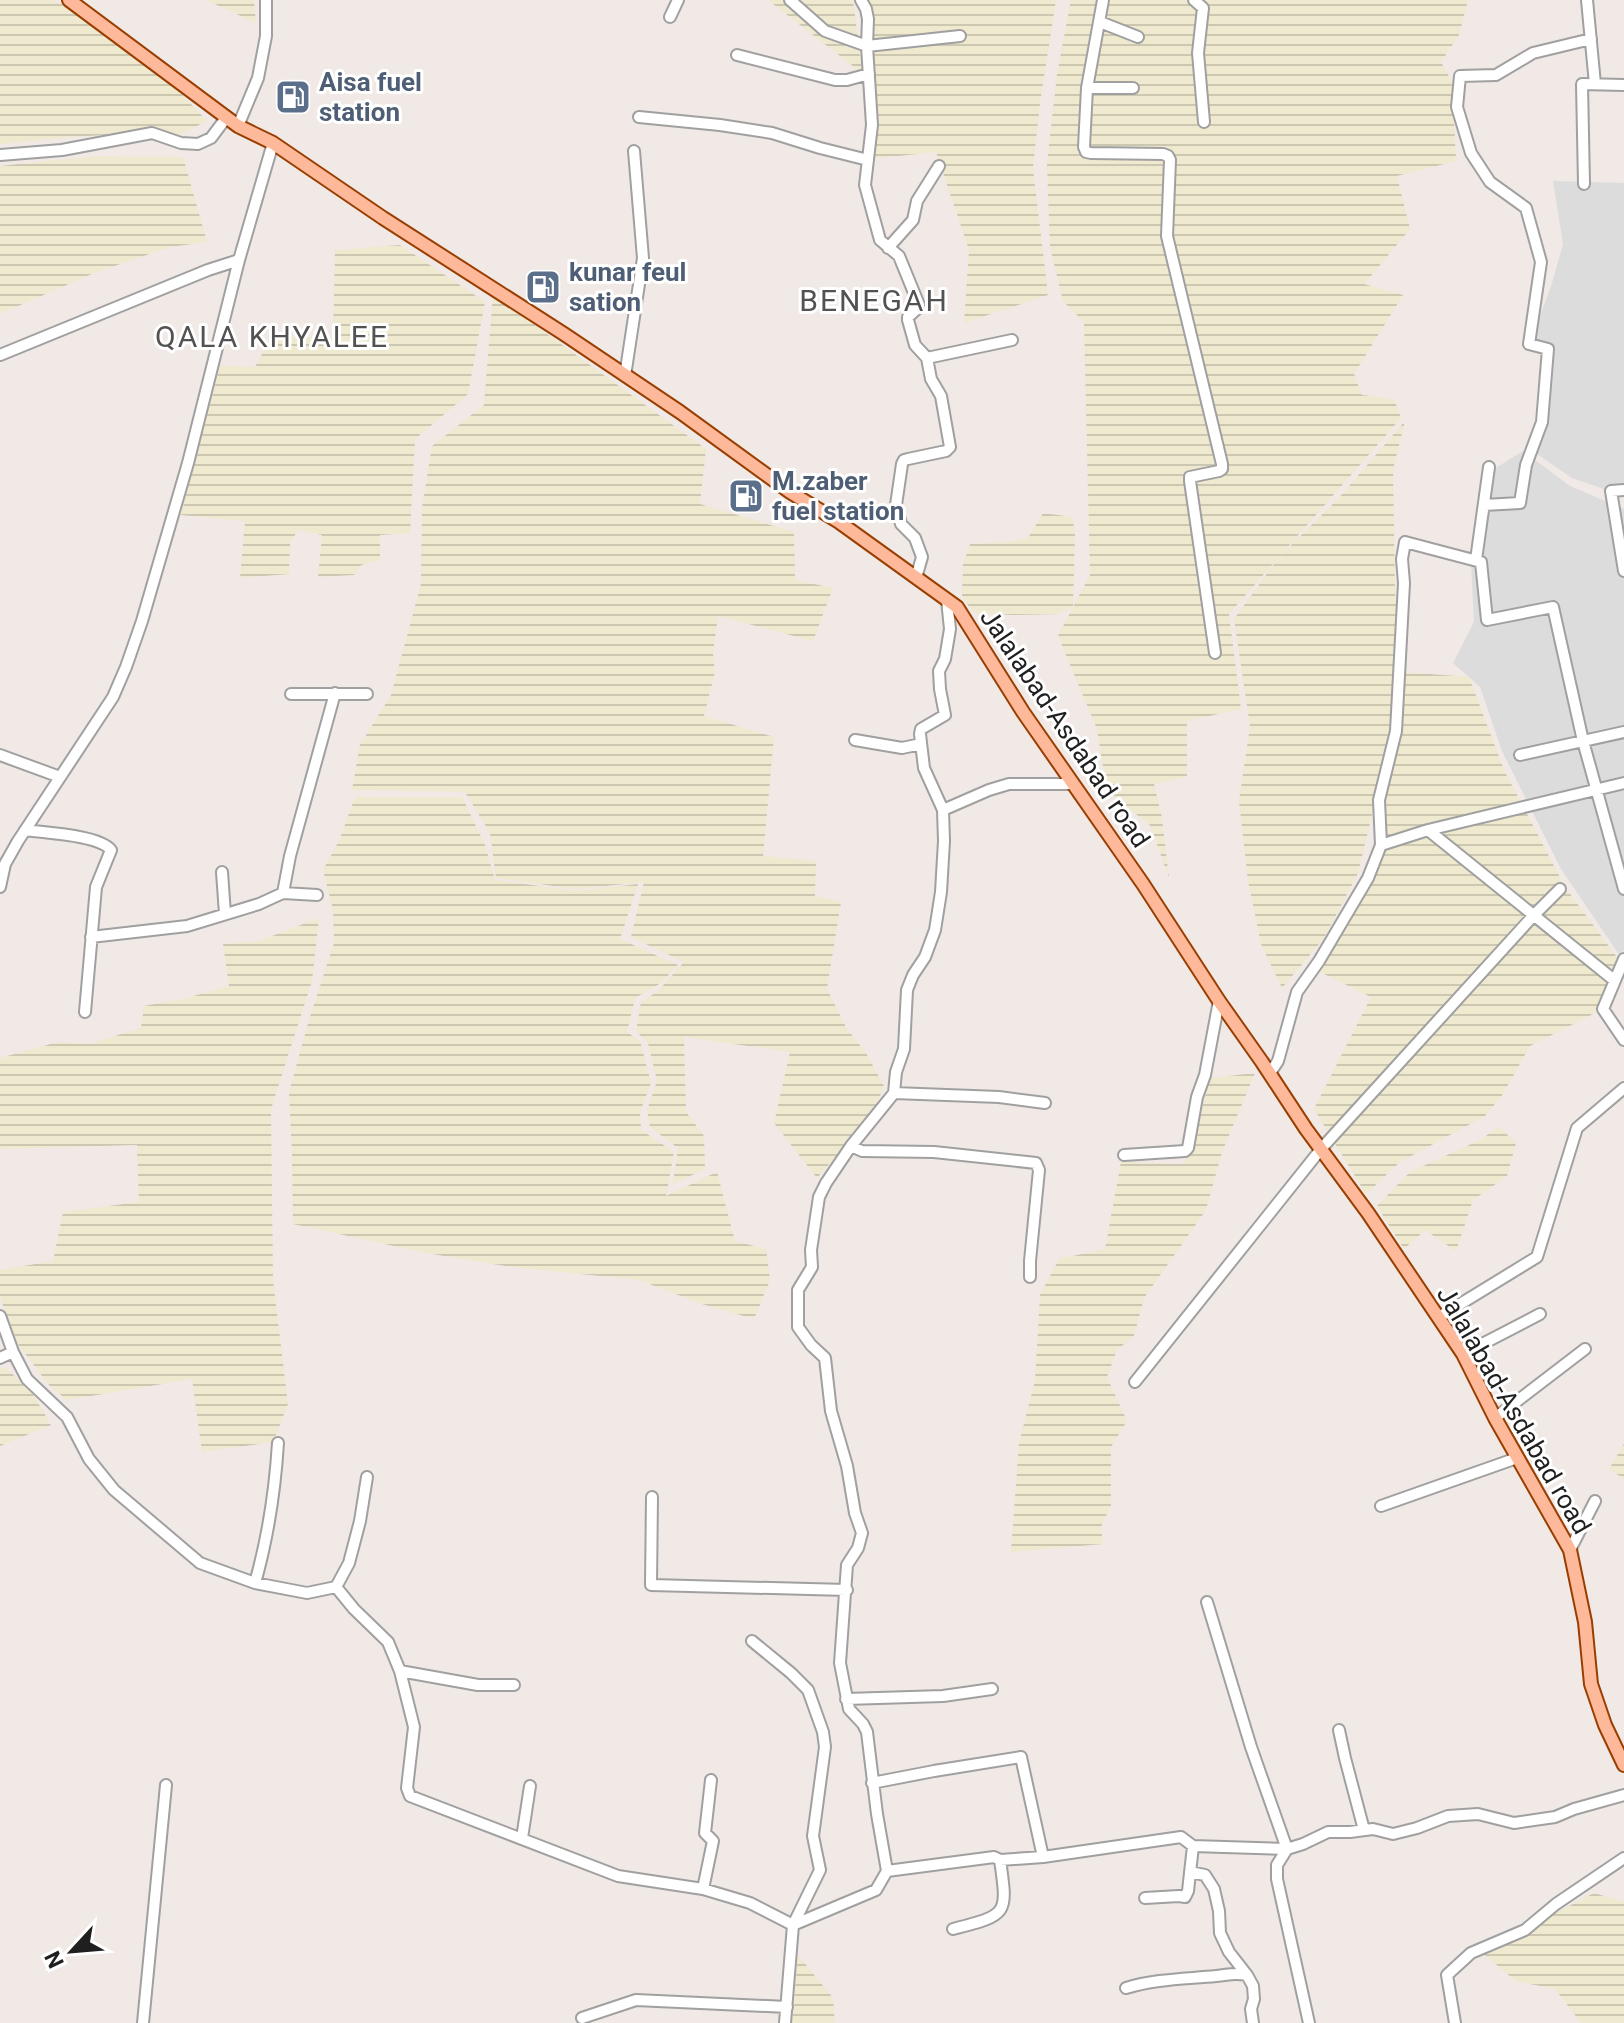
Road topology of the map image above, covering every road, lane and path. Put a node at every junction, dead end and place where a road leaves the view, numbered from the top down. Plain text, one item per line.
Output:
1 (69, 0) edge
2 (266, 0) edge
3 (678, 0) edge
4 (790, 0) edge
5 (861, 0) edge
6 (1103, 0) edge
7 (1194, 0) edge
8 (1587, 0) edge
9 (670, 17) dead end
10 (1100, 22) junction
11 (960, 36) dead end
12 (1138, 37) dead end
13 (1591, 39) junction
14 (867, 46) junction
15 (737, 55) dead end
16 (869, 74) junction
17 (1595, 84) junction
18 (1624, 85) edge
19 (1087, 88) junction
20 (1133, 88) dead end
21 (639, 117) dead end
22 (226, 118) junction
23 (1204, 122) dead end
24 (238, 126) junction
25 (273, 143) junction
26 (634, 151) dead end
27 (0, 155) edge
28 (868, 160) junction
29 (939, 166) dead end
30 (1584, 184) dead end
31 (888, 248) junction
32 (239, 260) junction
33 (1012, 340) dead end
34 (0, 355) edge
35 (927, 358) junction
36 (625, 376) junction
37 (1489, 467) dead end
38 (1624, 490) edge
39 (1484, 505) junction
40 (1476, 560) junction
41 (1624, 571) edge
42 (916, 578) junction
43 (947, 600) junction
44 (1215, 653) dead end
45 (335, 693) junction
46 (291, 694) dead end
47 (367, 694) dead end
48 (1624, 732) edge
49 (855, 740) dead end
50 (1583, 741) junction
51 (921, 744) junction
52 (0, 755) edge
53 (1520, 755) dead end
54 (60, 777) junction
55 (1624, 783) edge
56 (1073, 784) junction
57 (1596, 790) junction
58 (943, 810) junction
59 (25, 830) junction
60 (1428, 830) junction
61 (1381, 845) junction
62 (12, 852) junction
63 (0, 856) edge
64 (222, 872) dead end
65 (0, 887) edge
66 (1560, 889) dead end
67 (1624, 889) edge
68 (283, 893) junction
69 (317, 895) dead end
70 (225, 914) junction
71 (1534, 915) junction
72 (91, 937) junction
73 (1624, 959) edge
74 (1614, 980) junction
75 (1219, 1001) junction
76 (85, 1012) dead end
77 (1624, 1040) edge
78 (1270, 1073) junction
79 (1624, 1088) edge
80 (894, 1093) junction
81 (1045, 1103) dead end
82 (851, 1146) junction
83 (1321, 1149) junction
84 (1124, 1155) dead end
85 (1030, 1277) dead end
86 (1540, 1314) dead end
87 (0, 1316) edge
88 (1439, 1317) junction
89 (1585, 1349) dead end
90 (13, 1352) junction
91 (1463, 1354) junction
92 (0, 1358) edge
93 (1135, 1382) dead end
94 (1495, 1418) junction
95 (278, 1443) dead end
96 (1517, 1458) junction
97 (367, 1477) dead end
98 (652, 1497) dead end
99 (1595, 1501) dead end
100 (1381, 1506) dead end
101 (1570, 1550) junction
102 (255, 1583) junction
103 (336, 1587) junction
104 (847, 1590) junction
105 (1207, 1602) dead end
106 (752, 1641) dead end
107 (400, 1671) junction
108 (514, 1685) dead end
109 (992, 1689) dead end
110 (846, 1699) junction
111 (1339, 1730) dead end
112 (1624, 1765) edge
113 (711, 1780) dead end
114 (872, 1783) junction
115 (166, 1785) dead end
116 (530, 1786) dead end
117 (1624, 1795) edge
118 (1364, 1830) junction
119 (522, 1838) junction
120 (1193, 1846) junction
121 (1287, 1849) junction
122 (1043, 1857) junction
123 (1624, 1858) edge
124 (1000, 1860) junction
125 (887, 1871) junction
126 (1190, 1872) junction
127 (703, 1889) junction
128 (1145, 1898) dead end
129 (793, 1925) junction
130 (953, 1929) dead end
131 (1247, 1975) junction
132 (1126, 1988) dead end
133 (787, 2007) junction
134 (582, 2018) dead end
135 (143, 2023) edge
136 (785, 2023) edge
137 (1253, 2023) edge
138 (1309, 2023) edge
139 (1455, 2023) edge

1 - 22 main road, Jalalabad-Asdabad road
2 - 24 street
3 - 9 street
4 - 14 street
5 - 14 street
6 - 10 street
7 - 23 street
8 - 13 street
10 - 12 street
10 - 19 street
11 - 14 street
13 - 17 street
13 - 39 street
14 - 16 street
15 - 16 street
16 - 28 street
17 - 18 street
17 - 30 street
19 - 20 street
19 - 44 street
21 - 28 street
22 - 24 main road, Jalalabad-Asdabad road
22 - 27 street
24 - 25 main road, Jalalabad-Asdabad road
25 - 32 street
25 - 36 main road, Jalalabad-Asdabad road
26 - 36 street
28 - 31 street
29 - 31 street
31 - 35 street
32 - 34 street
32 - 54 street
33 - 35 street
35 - 42 street
36 - 42 main road, Jalalabad-Asdabad road
37 - 39 street
38 - 41 street
39 - 40 street
40 - 50 street
40 - 61 street
42 - 43 main road, Jalalabad-Asdabad road
43 - 51 street
43 - 56 main road, Jalalabad-Asdabad road
45 - 46 street
45 - 47 street
45 - 68 street
48 - 50 street
49 - 51 street
50 - 53 street
50 - 57 street
51 - 58 street
52 - 54 street
54 - 59 street
55 - 57 street
56 - 58 street
56 - 75 main road, Jalalabad-Asdabad road
57 - 60 street
57 - 67 street
58 - 80 street
59 - 62 street
59 - 72 street
60 - 61 street
60 - 71 street
61 - 78 street
62 - 63 street
62 - 65 street
64 - 70 street
66 - 71 street
68 - 69 street
68 - 70 street
70 - 72 street
71 - 74 street
71 - 83 street
72 - 76 street
73 - 74 street
74 - 77 street
75 - 78 main road, Jalalabad-Asdabad road
75 - 84 street
78 - 83 main road, Jalalabad-Asdabad road
79 - 88 street
80 - 81 street
80 - 82 street
82 - 85 street
82 - 104 street
83 - 88 main road, Jalalabad-Asdabad road
83 - 93 street
86 - 91 street
87 - 90 street
88 - 91 main road, Jalalabad-Asdabad road
89 - 94 street
90 - 92 street
90 - 102 street
91 - 94 main road, Jalalabad-Asdabad road
94 - 96 main road, Jalalabad-Asdabad road
95 - 102 street
96 - 100 street
96 - 101 main road, Jalalabad-Asdabad road
97 - 103 street
98 - 104 street
99 - 101 street
101 - 112 main road, Jalalabad-Asdabad road
102 - 103 street
103 - 107 street
104 - 110 street
105 - 121 street
106 - 129 street
107 - 108 street
107 - 119 street
109 - 110 street
110 - 114 street
111 - 118 street
113 - 127 street
114 - 122 street
114 - 125 street
115 - 135 street
116 - 119 street
117 - 118 street
118 - 121 street
119 - 127 street
120 - 121 street
120 - 122 street
120 - 126 street
121 - 138 street
122 - 124 street
123 - 139 street
124 - 125 street
124 - 130 street
125 - 129 street
126 - 128 street
126 - 131 street
127 - 129 street
129 - 133 street
131 - 132 street
131 - 137 street
133 - 134 street
133 - 136 street

